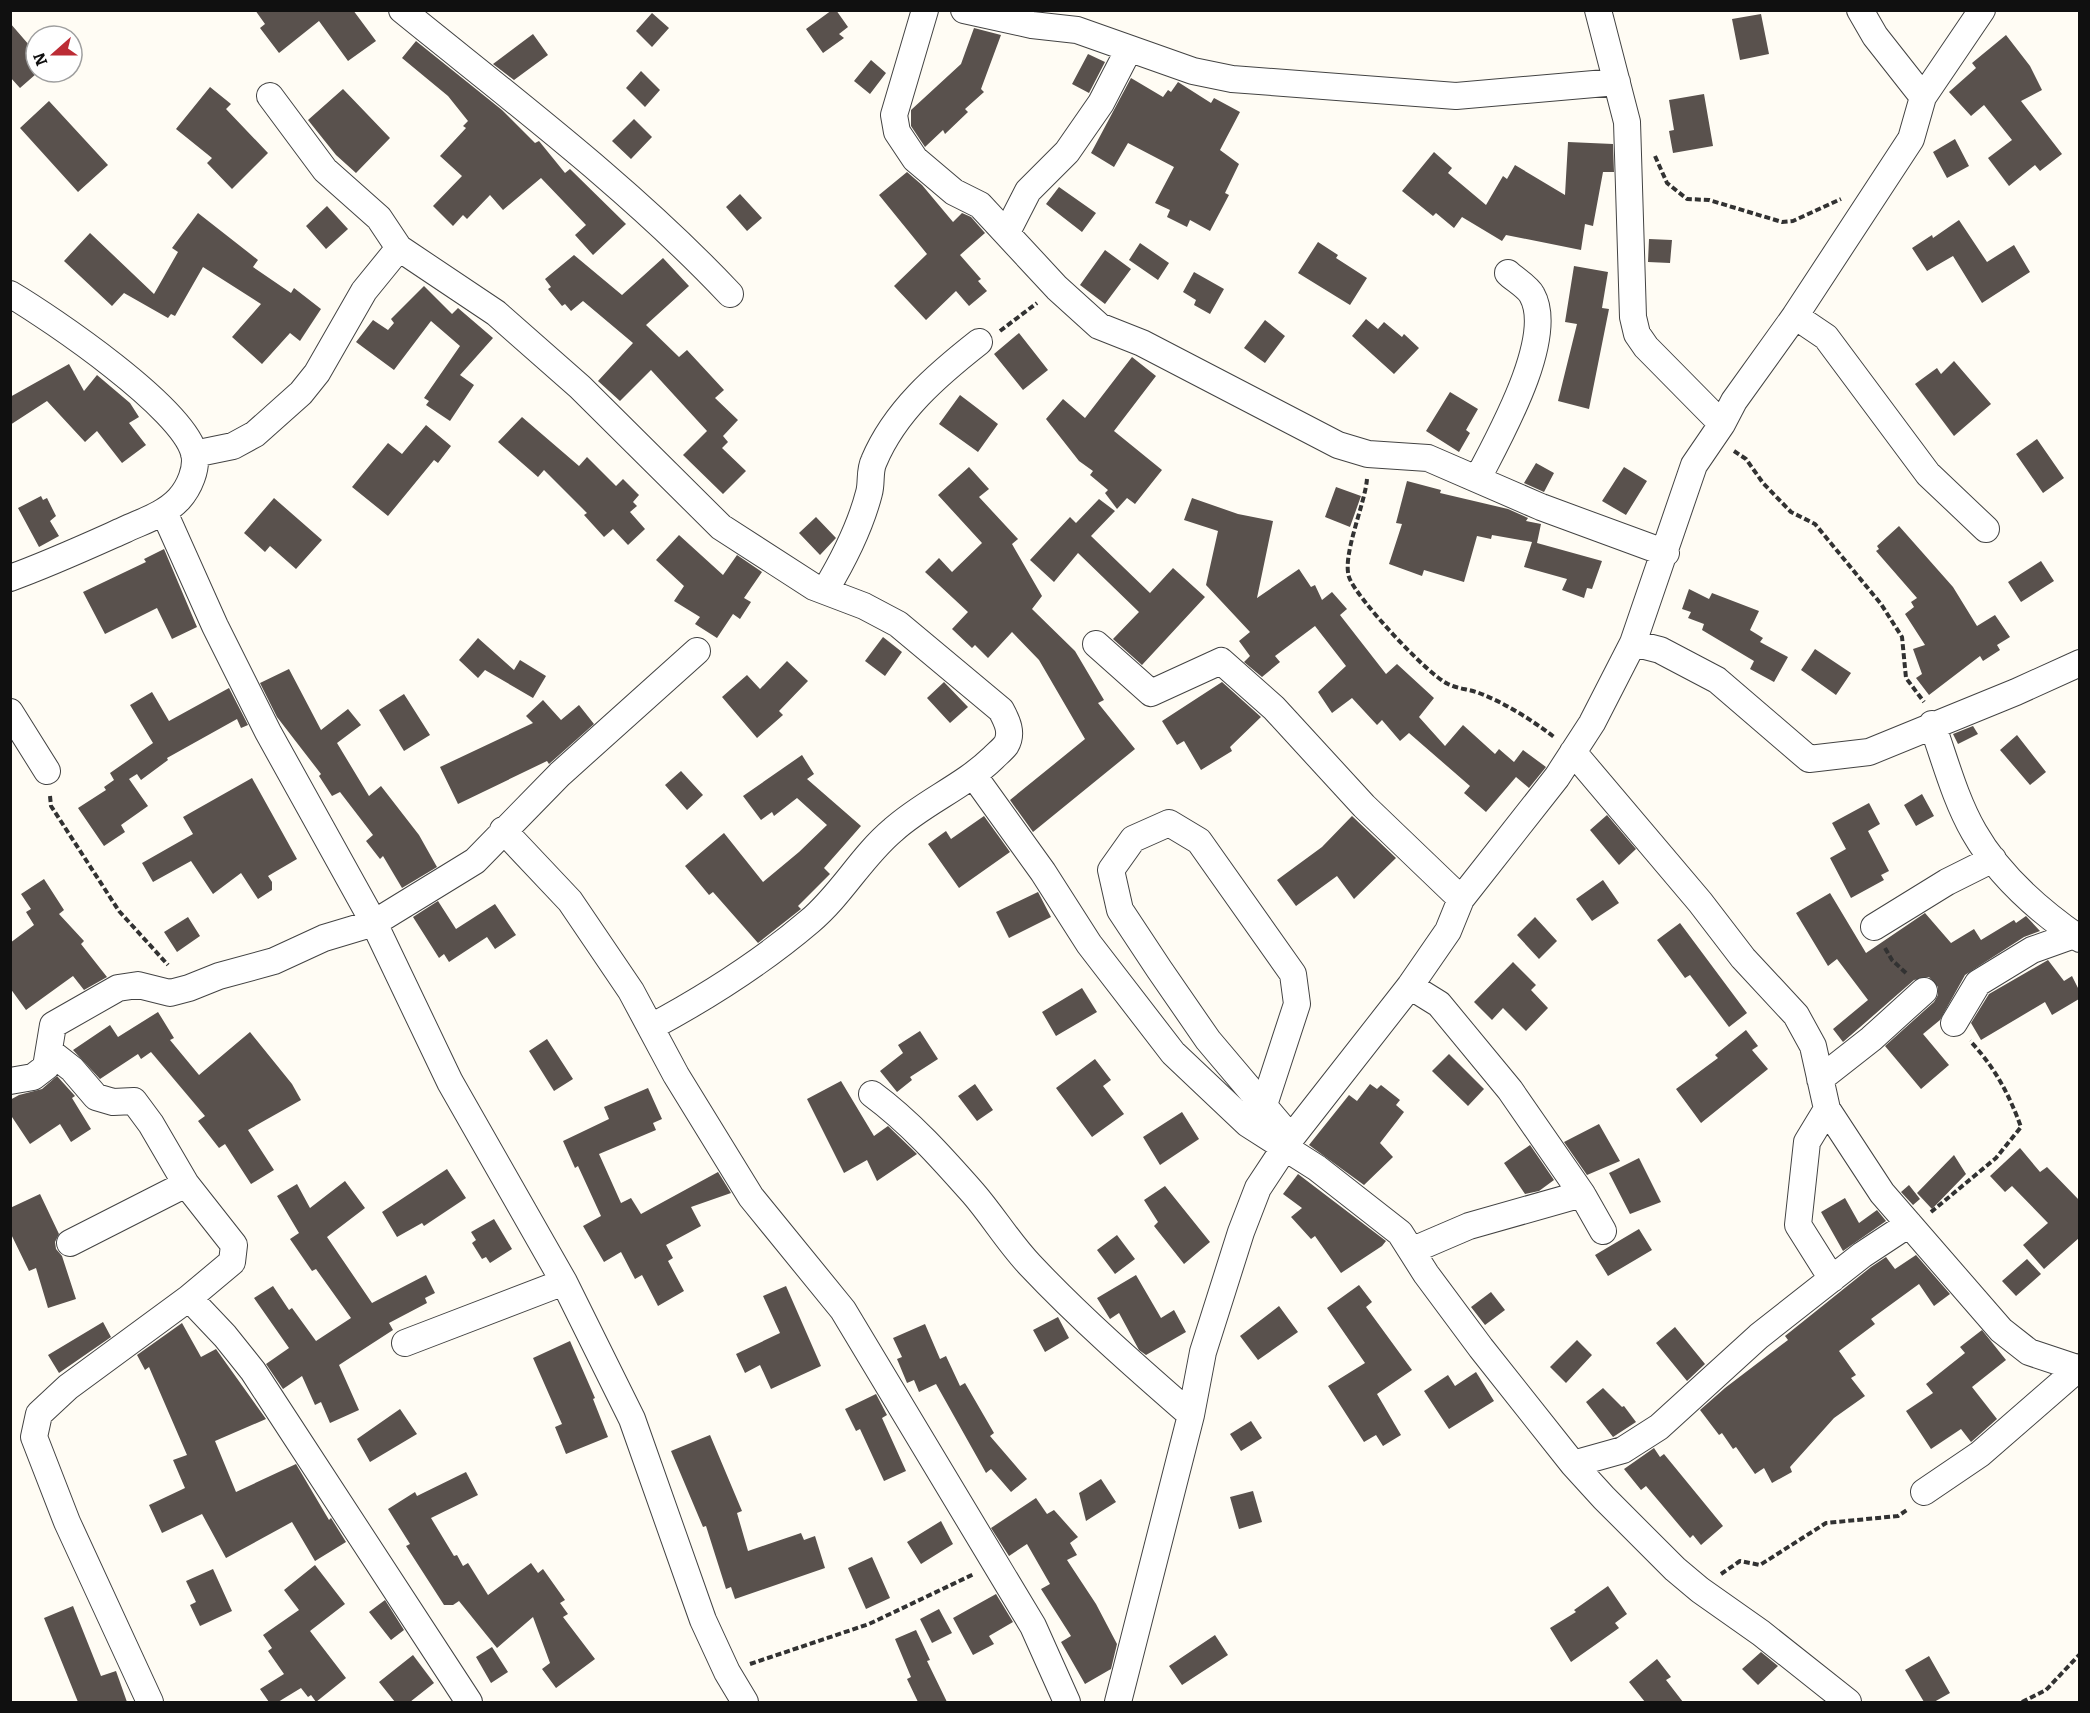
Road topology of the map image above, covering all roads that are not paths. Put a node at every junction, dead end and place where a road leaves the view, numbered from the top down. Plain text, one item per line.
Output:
1 (402, 10) edge
2 (925, 10) edge
3 (964, 10) edge
4 (1598, 10) edge
5 (1860, 10) edge
6 (1982, 10) edge
7 (991, 14) edge
8 (1129, 49) junction
9 (1617, 82) junction
10 (270, 96) dead end
11 (1923, 97) junction
12 (1007, 232) junction
13 (399, 248) junction
14 (1508, 273) dead end
15 (10, 294) edge
16 (730, 294) dead end
17 (1795, 316) junction
18 (979, 342) road end
19 (1718, 430) junction
20 (194, 454) junction
21 (1478, 478) junction
22 (164, 512) junction
23 (1986, 530) dead end
24 (1666, 553) junction
25 (10, 578) edge
26 (826, 590) junction
27 (1633, 643) junction
28 (1096, 644) dead end
29 (697, 651) dead end
30 (2079, 663) edge
31 (10, 712) edge
32 (1932, 724) junction
33 (1573, 752) junction
34 (46, 771) road end
35 (974, 776) junction
36 (503, 830) junction
37 (1993, 859) junction
38 (1461, 899) junction
39 (374, 923) junction
40 (1874, 927) road end
41 (2077, 937) edge
42 (1410, 986) junction
43 (1924, 991) road end
44 (1954, 1023) road end
45 (651, 1026) junction
46 (50, 1051) junction
47 (1820, 1078) junction
48 (10, 1081) edge
49 (872, 1094) dead end
50 (1264, 1105) junction
51 (1827, 1109) junction
52 (1287, 1143) junction
53 (186, 1184) junction
54 (1582, 1194) junction
55 (1909, 1224) junction
56 (1603, 1231) dead end
57 (70, 1243) dead end
58 (1413, 1250) junction
59 (1832, 1279) junction
60 (564, 1282) junction
61 (189, 1298) junction
62 (405, 1343) dead end
63 (2079, 1368) edge
64 (1191, 1415) junction
65 (1573, 1464) junction
66 (1924, 1492) road end
67 (740, 1701) edge
68 (150, 1702) edge
69 (469, 1702) edge
70 (1067, 1702) edge
71 (1118, 1702) edge
72 (1848, 1702) edge

1 - 16 street
2 - 12 street
3 - 7 street
4 - 9 street
5 - 11 street
6 - 11 street
7 - 8 street
8 - 9 street
8 - 12 street
9 - 19 street
10 - 13 street
11 - 17 street
12 - 21 street
13 - 20 street
13 - 26 street
14 - 21 street
15 - 20 street
17 - 19 street
17 - 23 street
18 - 26 street
19 - 24 street
20 - 22 street
21 - 24 street
22 - 25 street
22 - 39 street
24 - 27 street
26 - 35 street
27 - 32 street
27 - 33 street
28 - 38 street
29 - 36 street
30 - 32 street
31 - 34 street
32 - 37 street
33 - 38 street
33 - 47 street
35 - 45 street
35 - 52 street
36 - 39 street
36 - 45 street
37 - 40 street
37 - 41 street
38 - 42 street
39 - 46 street
39 - 60 street
41 - 44 street
42 - 52 street
42 - 54 street
43 - 47 street
45 - 70 street
46 - 48 street
46 - 53 street
47 - 51 street
49 - 64 street
50 - 50 street
50 - 52 street
51 - 55 street
51 - 59 street
52 - 58 street
52 - 64 street
53 - 57 street
53 - 61 street
54 - 56 street
54 - 58 street
55 - 59 street
55 - 63 street
58 - 65 street
59 - 65 street
60 - 62 street
60 - 67 street
61 - 68 street
61 - 69 street
63 - 66 street
64 - 71 street
65 - 72 street

